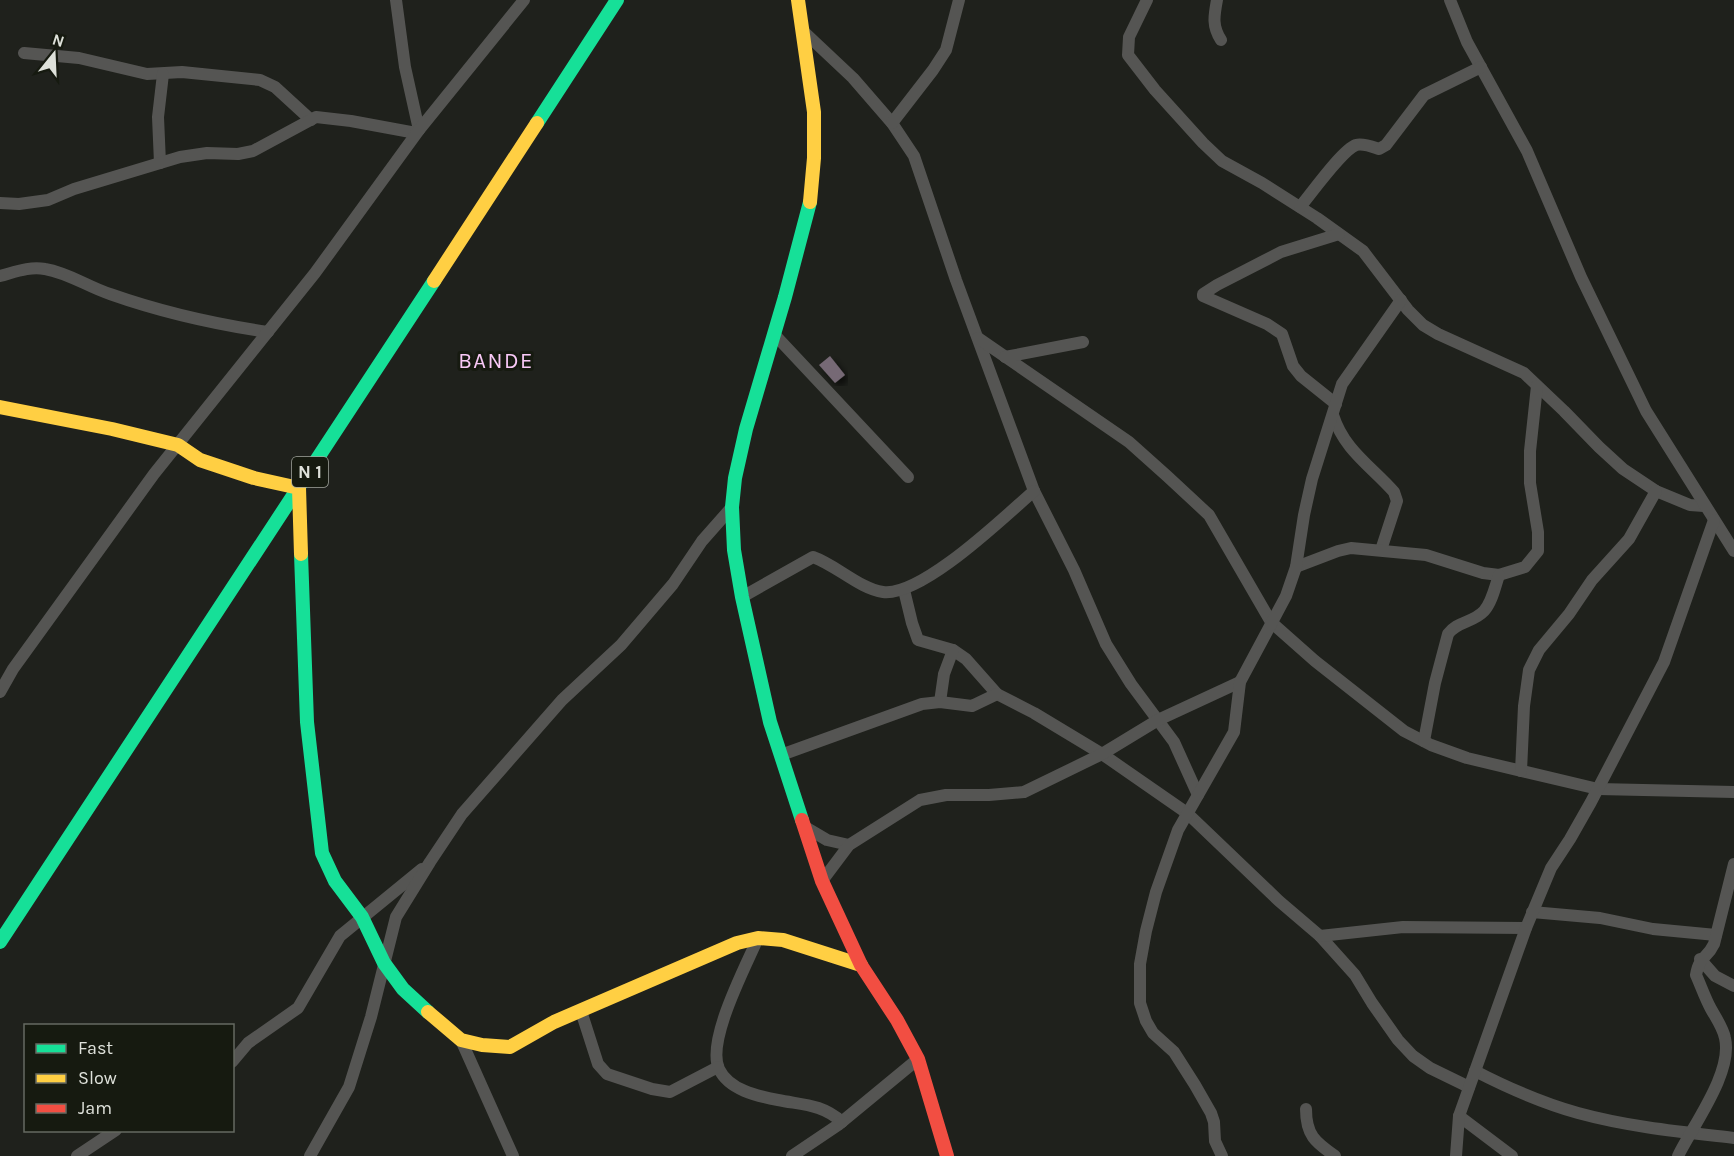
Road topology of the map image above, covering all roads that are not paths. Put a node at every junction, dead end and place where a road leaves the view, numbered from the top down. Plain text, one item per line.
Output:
1 (396, 0) edge
2 (524, 0) edge
3 (617, 0) edge
4 (798, 0) edge
5 (959, 0) edge
6 (1148, 0) edge
7 (1217, 0) edge
8 (1450, 0) edge
9 (802, 30) junction
10 (1221, 40) dead end
11 (24, 54) dead end
12 (1480, 67) junction
13 (163, 74) junction
14 (311, 120) junction
15 (892, 123) junction
16 (418, 132) junction
17 (160, 163) junction
18 (0, 203) edge
19 (1300, 207) junction
20 (1339, 234) junction
21 (0, 276) edge
22 (1401, 300) junction
23 (268, 332) junction
24 (774, 334) junction
25 (978, 338) junction
26 (1083, 342) dead end
27 (1005, 357) junction
28 (1537, 386) junction
29 (0, 407) edge
30 (1334, 410) junction
31 (177, 445) junction
32 (908, 477) dead end
33 (299, 488) junction
34 (1034, 490) junction
35 (1656, 491) junction
36 (1704, 506) junction
37 (732, 507) junction
38 (1714, 520) junction
39 (1381, 550) junction
40 (1734, 551) edge
41 (1296, 567) junction
42 (1499, 575) junction
43 (904, 590) junction
44 (742, 597) junction
45 (1271, 622) junction
46 (953, 650) junction
47 (1240, 682) junction
48 (0, 692) edge
49 (997, 694) junction
50 (940, 702) junction
51 (1158, 720) junction
52 (1424, 741) junction
53 (1102, 754) junction
54 (782, 755) junction
55 (1521, 771) junction
56 (1598, 789) junction
57 (1734, 792) edge
58 (1198, 795) junction
59 (1187, 813) junction
60 (805, 827) junction
61 (849, 846) junction
62 (430, 862) junction
63 (1734, 864) edge
64 (822, 881) junction
65 (1532, 912) junction
66 (362, 916) junction
67 (1526, 928) junction
68 (1716, 935) junction
69 (1320, 936) junction
70 (758, 938) junction
71 (0, 942) edge
72 (1700, 959) junction
73 (384, 963) junction
74 (861, 964) junction
75 (1734, 986) edge
76 (581, 1011) junction
77 (461, 1040) junction
78 (1730, 1048) edge
79 (918, 1059) junction
80 (234, 1060) edge
81 (718, 1067) junction
82 (1475, 1071) junction
83 (1469, 1087) junction
84 (1306, 1109) dead end
85 (1459, 1116) junction
86 (842, 1122) junction
87 (114, 1132) edge
88 (1689, 1133) junction
89 (1734, 1138) edge
90 (77, 1156) edge
91 (310, 1156) edge
92 (513, 1156) edge
93 (792, 1156) edge
94 (947, 1156) edge
95 (1222, 1156) edge
96 (1335, 1156) edge
97 (1456, 1156) edge
98 (1512, 1156) edge
99 (1678, 1156) edge

1 - 16 street
2 - 16 street
3 - 33 main road, N 1
4 - 9 main road
5 - 15 street
6 - 19 street
7 - 10 street
8 - 12 street
9 - 15 street
9 - 24 main road
11 - 13 street
12 - 19 street
12 - 36 street
13 - 14 street
13 - 17 street
14 - 16 street
14 - 17 street
15 - 25 street
16 - 23 street
17 - 18 street
19 - 20 street
20 - 22 street
20 - 30 street
21 - 23 street
22 - 28 street
22 - 30 street
23 - 31 street
24 - 32 street
24 - 37 main road
25 - 27 street
25 - 34 street
26 - 27 street
27 - 45 street
28 - 35 street
28 - 42 street
29 - 31 main road
30 - 39 street
30 - 41 street
31 - 33 main road
31 - 48 street
33 - 66 main road
33 - 71 main road, N 1
34 - 43 street
34 - 51 street
35 - 36 street
35 - 55 street
36 - 38 street
37 - 44 main road
37 - 62 street
38 - 40 street
38 - 56 street
39 - 41 street
39 - 42 street
41 - 45 street
42 - 52 street
43 - 44 street
43 - 46 street
44 - 54 main road
45 - 47 street
45 - 52 street
46 - 49 street
46 - 50 street
47 - 51 street
47 - 58 street
49 - 50 street
49 - 53 street
50 - 54 street
51 - 53 street
51 - 58 street
52 - 55 street
53 - 59 street
53 - 61 street
54 - 60 main road
55 - 56 street
56 - 57 street
56 - 65 street
58 - 59 street
59 - 69 street
59 - 95 street
60 - 61 street
60 - 64 main road
61 - 64 street
62 - 66 street
62 - 73 street
63 - 68 street
64 - 74 main road
65 - 67 street
65 - 68 street
66 - 73 main road
66 - 80 street
67 - 69 street
67 - 82 street
68 - 72 street
69 - 83 street
70 - 74 main road
70 - 76 main road
70 - 81 street
72 - 75 street
72 - 78 street
73 - 77 main road
73 - 91 street
74 - 79 main road
76 - 77 main road
76 - 81 street
77 - 92 street
78 - 88 street
79 - 86 street
79 - 94 main road
81 - 86 street
82 - 83 street
82 - 88 street
83 - 85 street
84 - 96 street
85 - 97 street
85 - 98 street
86 - 93 street
87 - 90 street
88 - 89 street
88 - 99 street

